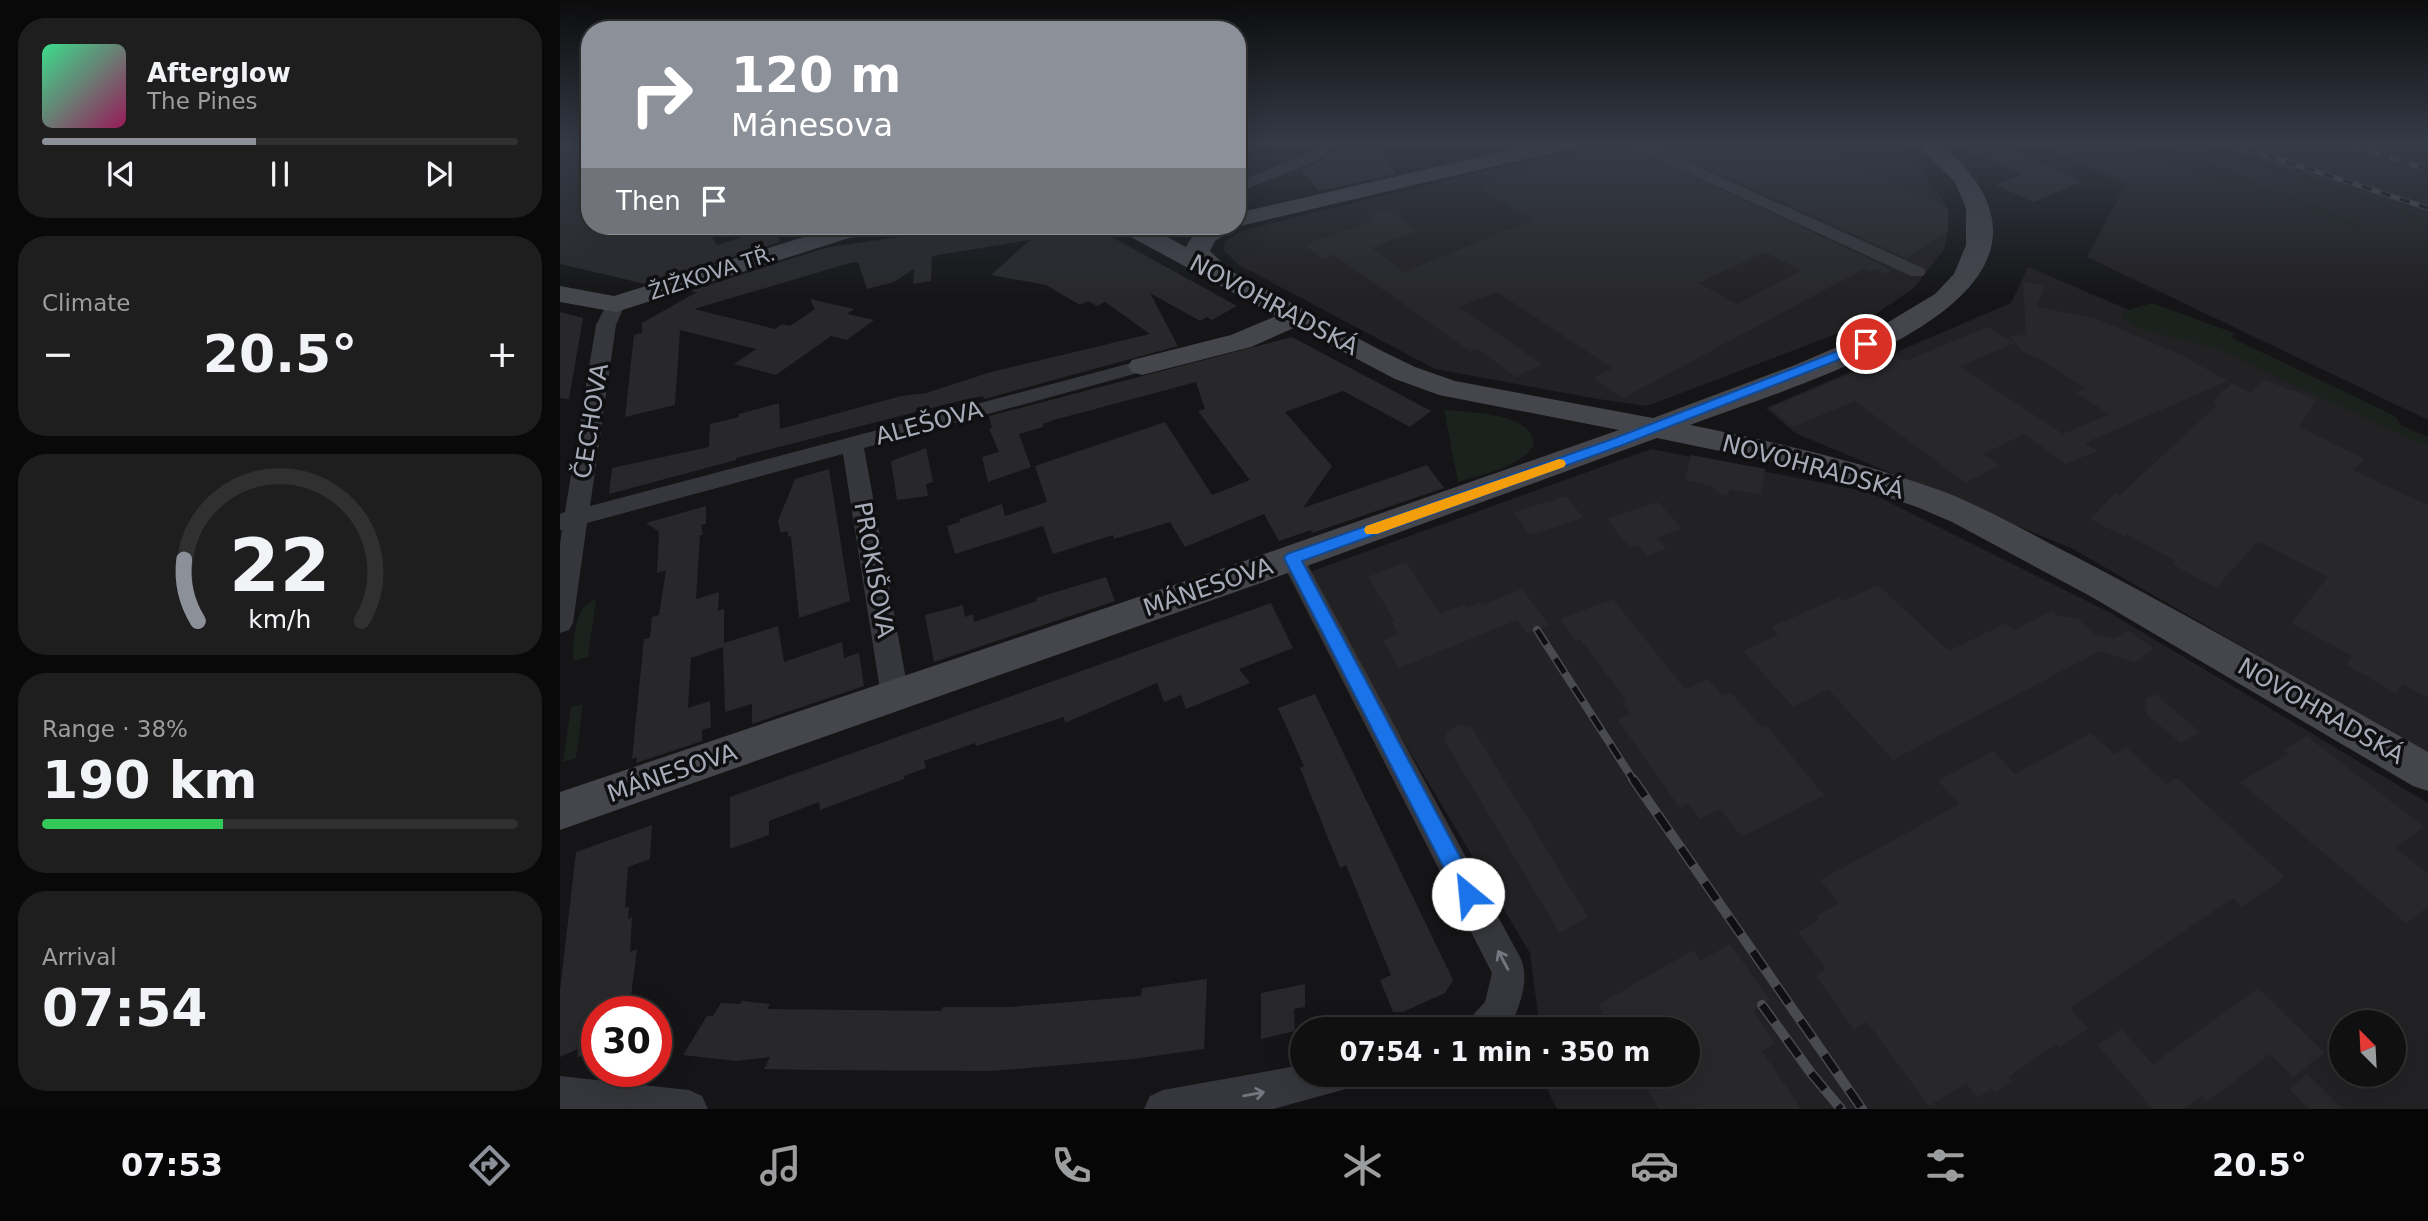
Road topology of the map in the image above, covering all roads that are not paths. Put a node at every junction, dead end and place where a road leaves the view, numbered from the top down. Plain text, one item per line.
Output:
1 (1350, 195) edge
2 (1746, 195) edge
3 (1972, 195) edge
4 (1246, 219) edge
5 (834, 235) edge
6 (1145, 235) edge
7 (1170, 235) edge
8 (1209, 235) edge
9 (1152, 239) junction
10 (1917, 272) dead end
11 (1225, 278) junction
12 (560, 294) edge
13 (616, 304) junction
14 (1296, 316) junction
15 (1142, 366) joint
16 (1758, 388) junction
17 (1449, 389) junction
18 (1656, 428) junction
19 (852, 444) junction
20 (1773, 452) junction
21 (1505, 482) junction
22 (568, 520) edge
23 (1292, 558) junction
24 (560, 623) edge
25 (895, 696) junction
26 (2428, 773) edge
27 (560, 811) edge
28 (1493, 1017) edge
29 (1290, 1086) edge
30 (560, 1094) edge
31 (689, 1109) edge
32 (1163, 1109) edge

1 - 4 main road
2 - 10 street
3 - 16 main road, MÁNESOVA
5 - 13 main road, ŽIŽKOVA TŘ.
6 - 9 main road, NOVOHRADSKÁ
7 - 9 main road
8 - 11 main road
9 - 11 main road, NOVOHRADSKÁ
11 - 14 main road, NOVOHRADSKÁ
12 - 13 main road, ŽIŽKOVA TŘ.
13 - 22 street, ČECHOVA
14 - 15 main road, ALEŠOVA
14 - 17 main road, NOVOHRADSKÁ
15 - 19 street, ALEŠOVA
16 - 18 main road, MÁNESOVA
16 - 20 main road
17 - 18 main road, NOVOHRADSKÁ
17 - 21 main road
18 - 20 main road, NOVOHRADSKÁ
18 - 21 main road, MÁNESOVA
19 - 22 street, ALEŠOVA
19 - 25 street, PROKIŠOVA
20 - 26 main road, NOVOHRADSKÁ
21 - 23 main road, MÁNESOVA
22 - 24 street, ČECHOVA
23 - 25 main road, MÁNESOVA
28 -> 23 street
25 - 27 main road, MÁNESOVA
32 -> 29 street
30 - 31 street

